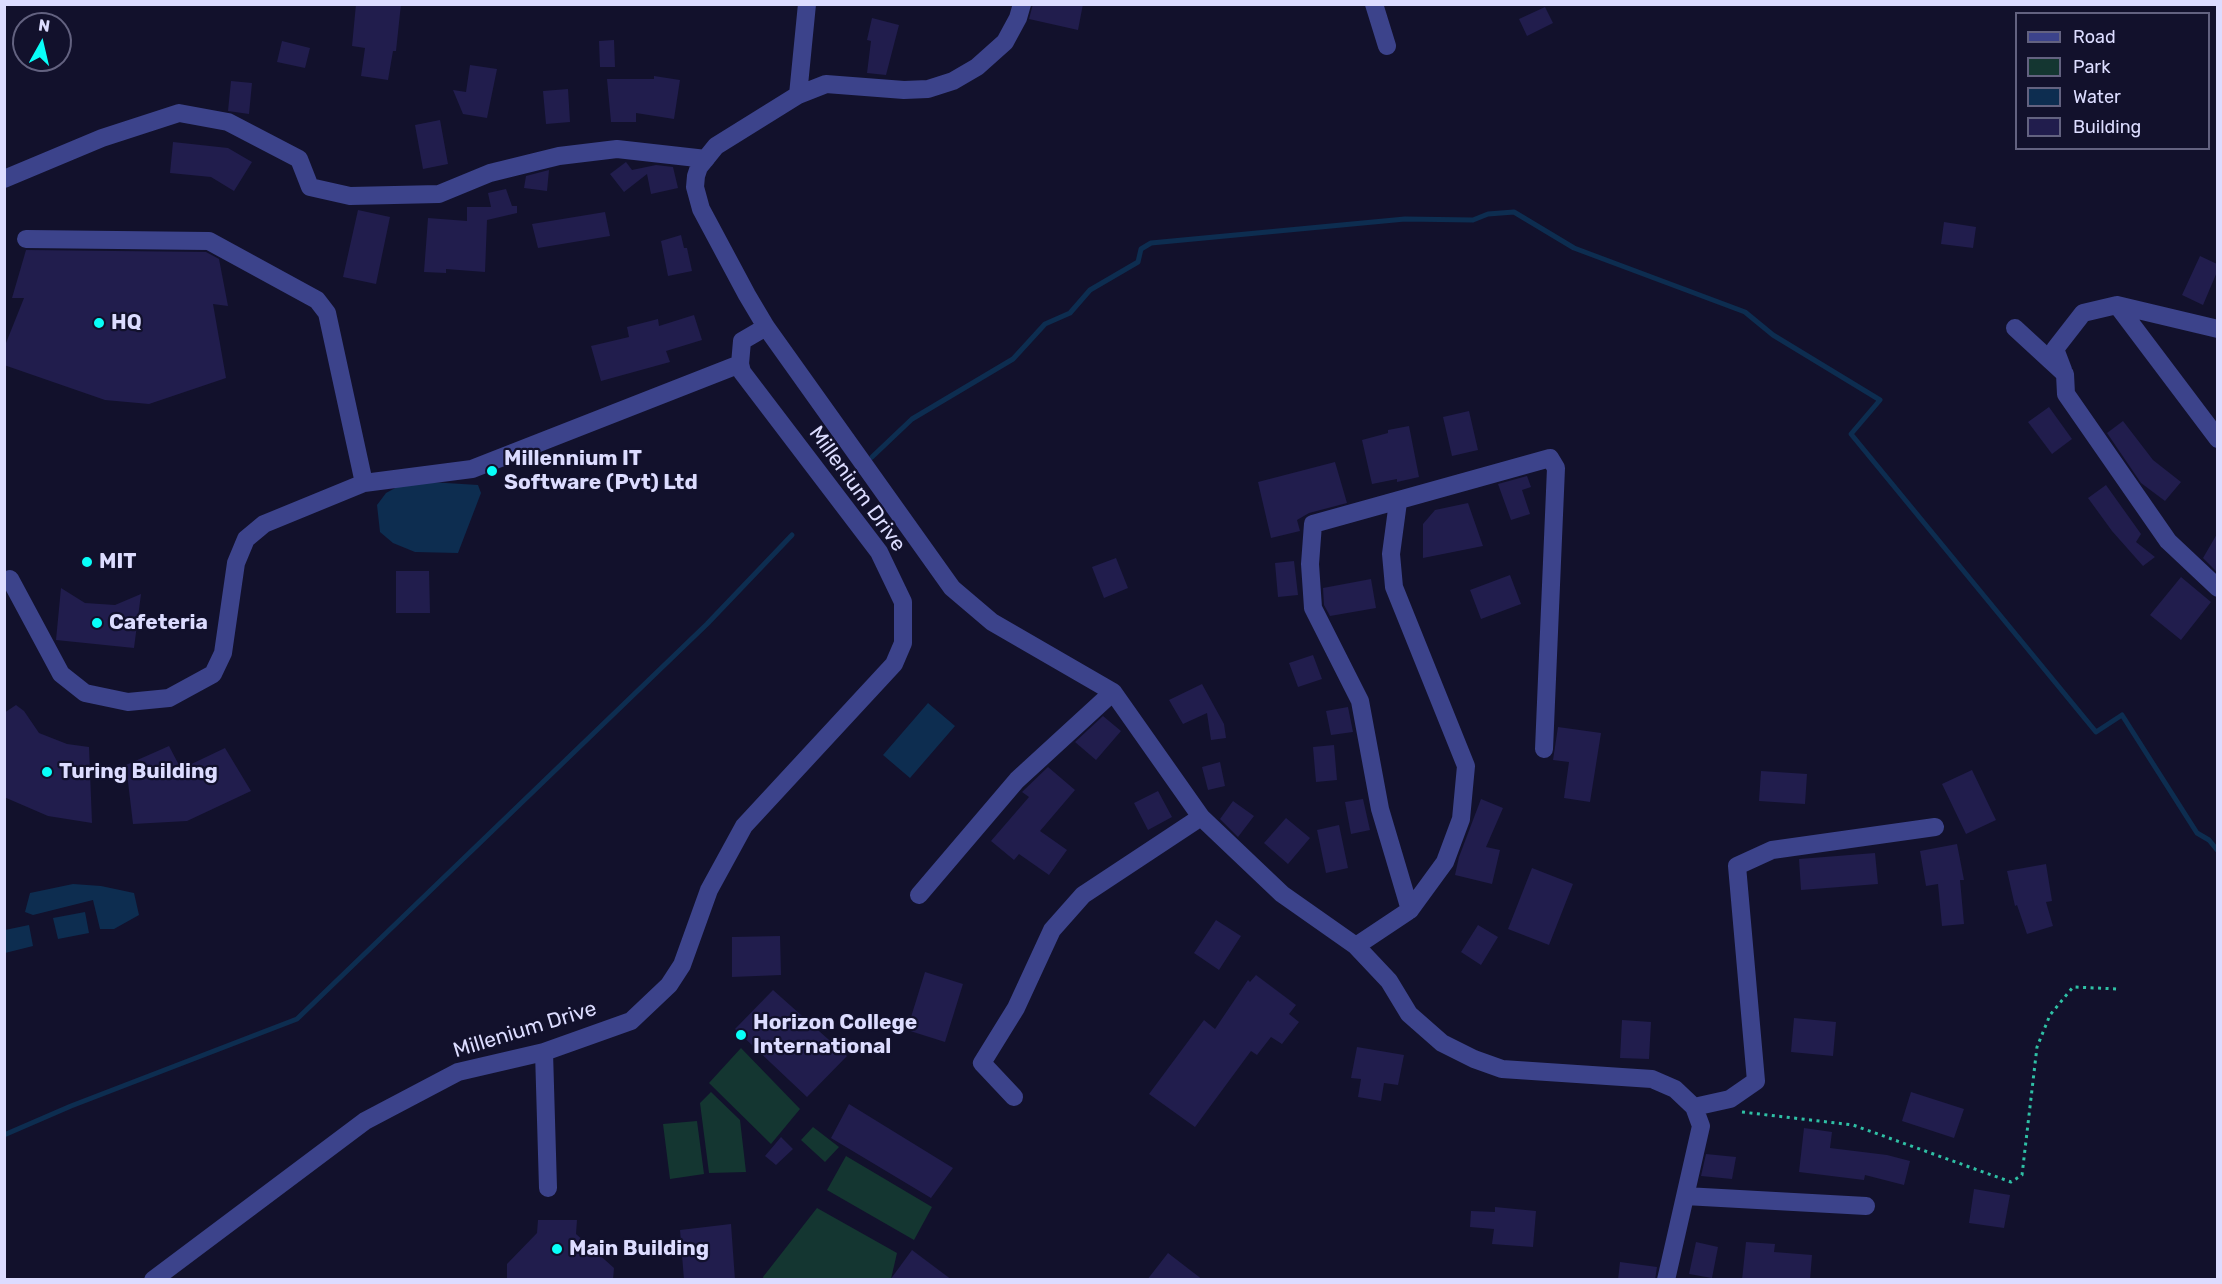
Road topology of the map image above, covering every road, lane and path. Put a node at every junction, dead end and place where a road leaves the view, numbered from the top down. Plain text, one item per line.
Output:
1 (807, 4) edge
2 (1022, 4) edge
3 (1374, 4) edge
4 (1387, 46) dead end
5 (798, 94) junction
6 (706, 159) junction
7 (4, 179) edge
8 (26, 239) dead end
9 (2117, 305) junction
10 (766, 327) junction
11 (2015, 328) dead end
12 (2217, 329) edge
13 (740, 364) junction
14 (2065, 374) junction
15 (2216, 436) edge
16 (364, 483) junction
17 (1398, 502) junction
18 (10, 579) dead end
19 (2217, 588) edge
20 (1113, 692) junction
21 (1544, 749) dead end
22 (1201, 817) junction
23 (1935, 827) dead end
24 (919, 896) dead end
25 (1410, 910) junction
26 (1356, 946) junction
27 (2118, 989) dead end
28 (544, 1052) junction
29 (1014, 1097) dead end
30 (1719, 1101) junction
31 (1694, 1107) junction
32 (549, 1188) dead end
33 (1685, 1196) junction
34 (1866, 1206) dead end
35 (153, 1280) edge
36 (1666, 1280) edge

1 - 5 street
2 - 5 street
3 - 4 street
5 - 6 street
6 - 7 street
6 - 10 street
8 - 16 street
9 - 12 street
9 - 14 street
9 - 15 street
10 - 13 street
10 - 20 street
11 - 14 street
13 - 16 street
13 - 28 street, Millenium Drive
14 - 19 street
16 - 18 street
17 - 21 street
17 - 25 street
17 - 25 street
20 - 22 street
20 - 24 street
22 - 26 street
22 - 29 street
23 - 30 street
25 - 26 street
26 - 31 street
27 - 30 path
28 - 32 street
28 - 35 street, Millenium Drive
30 - 31 street
31 - 33 street
33 - 34 street
33 - 36 street

